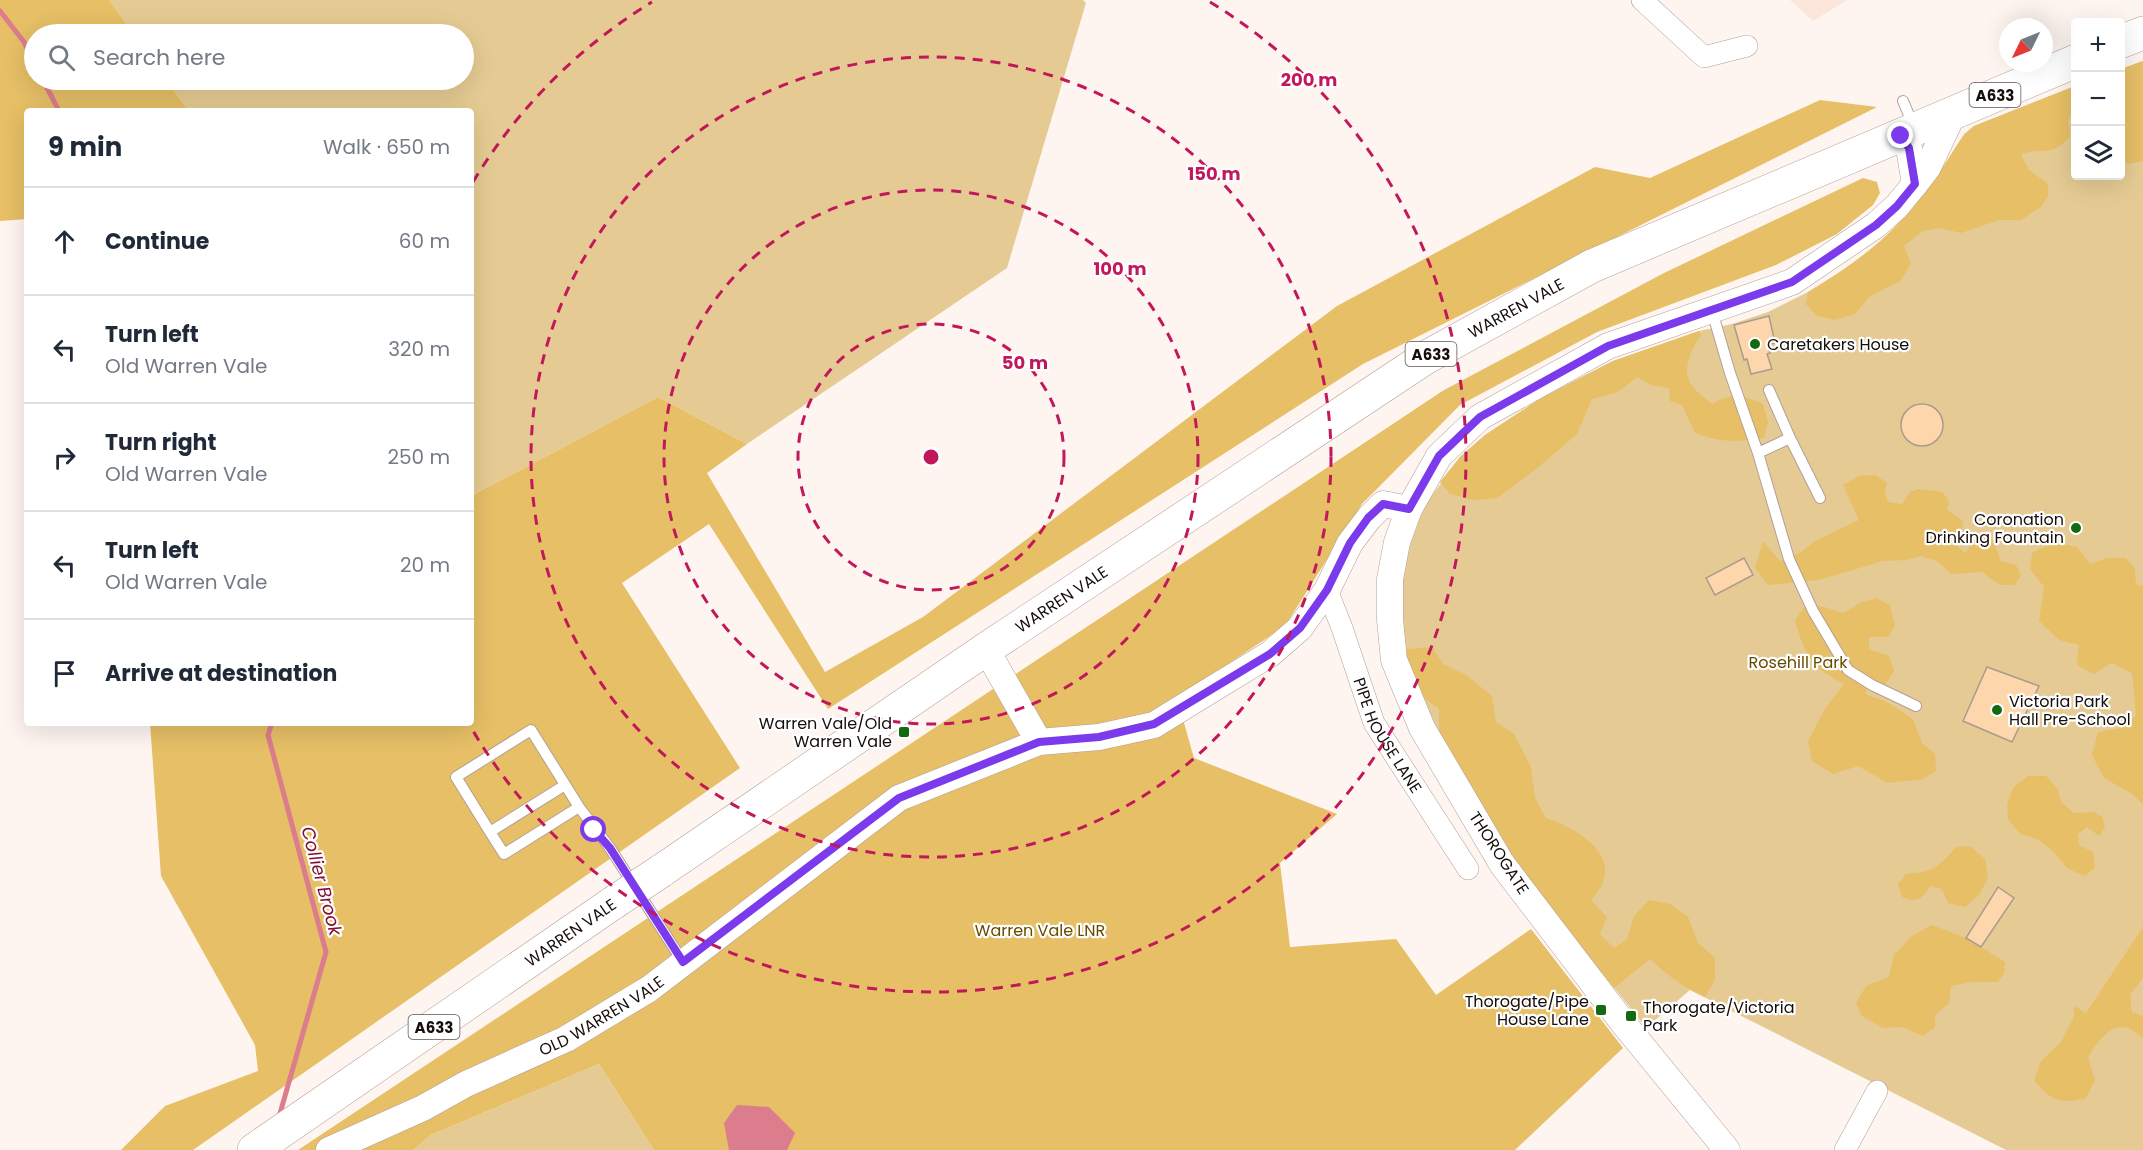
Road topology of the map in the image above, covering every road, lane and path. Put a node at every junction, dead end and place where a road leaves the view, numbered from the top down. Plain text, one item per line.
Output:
1 (1642, 0) edge
2 (2143, 33) edge
3 (2125, 40) edge
4 (1747, 46) dead end
5 (2071, 63) edge
6 (1954, 112) junction
7 (1906, 122) junction
8 (1915, 184) junction
9 (1712, 311) junction
10 (1769, 390) dead end
11 (1790, 438) junction
12 (1758, 453) junction
13 (1820, 498) dead end
14 (1409, 509) junction
15 (1327, 590) junction
16 (986, 649) junction
17 (1916, 706) dead end
18 (1039, 742) junction
19 (565, 785) junction
20 (579, 807) junction
21 (490, 832) junction
22 (1468, 869) dead end
23 (683, 962) junction
24 (1877, 1091) dead end
25 (254, 1150) edge
26 (329, 1150) edge
27 (1727, 1150) edge
28 (1845, 1150) edge

1 - 4 street
2 - 3 main road
5 - 6 main road, A633
6 - 7 main road, A633
6 - 8 street
7 - 8 street
7 - 16 main road, WARREN VALE / A633
8 - 9 street
9 - 12 lane
9 - 14 street
10 - 11 lane
11 - 12 lane
11 - 13 lane
12 - 17 lane
14 - 15 street, OLD WARREN VALE
14 - 27 street, THOROGATE
15 - 18 street, OLD WARREN VALE
15 - 22 street, PIPE HOUSE LANE
16 - 18 street
16 - 25 main road, WARREN VALE / A633, bridge
18 - 23 street, OLD WARREN VALE
19 - 20 lane
19 - 21 lane
19 - 21 lane
20 - 21 lane
20 - 23 lane
23 - 26 street, OLD WARREN VALE
24 - 28 street

